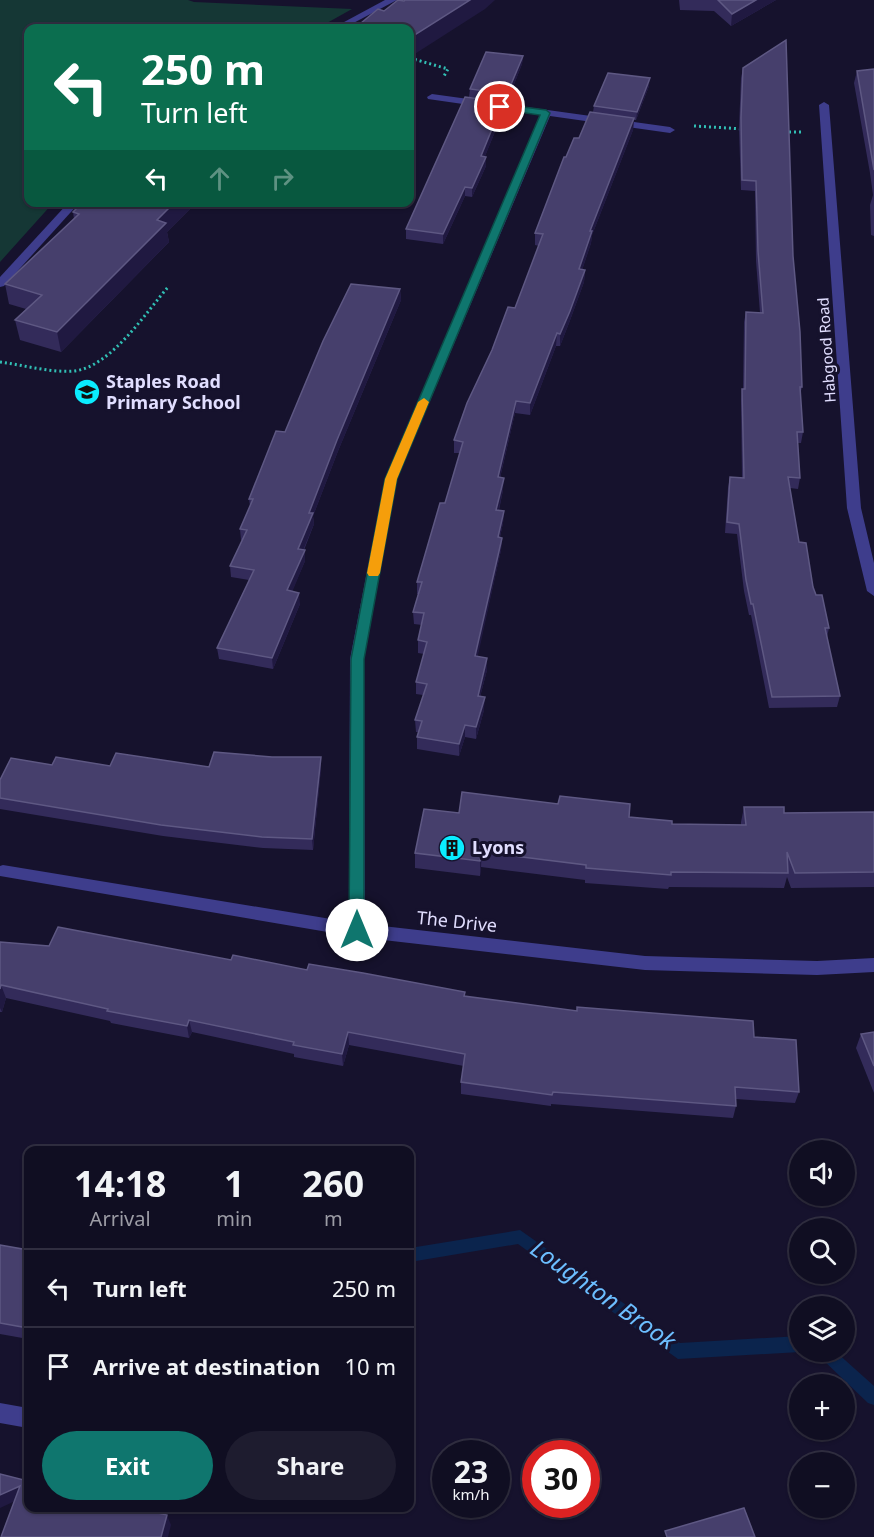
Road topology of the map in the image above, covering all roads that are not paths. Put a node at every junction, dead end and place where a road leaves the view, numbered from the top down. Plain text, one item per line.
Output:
1 (392, 0) edge
2 (346, 24) edge
3 (432, 97) dead end
4 (824, 105) dead end
5 (546, 113) junction
6 (670, 130) road end
7 (70, 207) edge
8 (0, 284) edge
9 (874, 591) edge
10 (3, 871) dead end
11 (357, 930) junction
12 (874, 965) edge
13 (0, 1413) edge
14 (24, 1417) edge

1 - 2 street
3 - 5 street
4 - 9 street, Habgood Road
5 - 6 street
5 - 11 street
7 - 8 street
10 - 11 street, The Drive
11 - 12 street, The Drive
13 - 14 street

